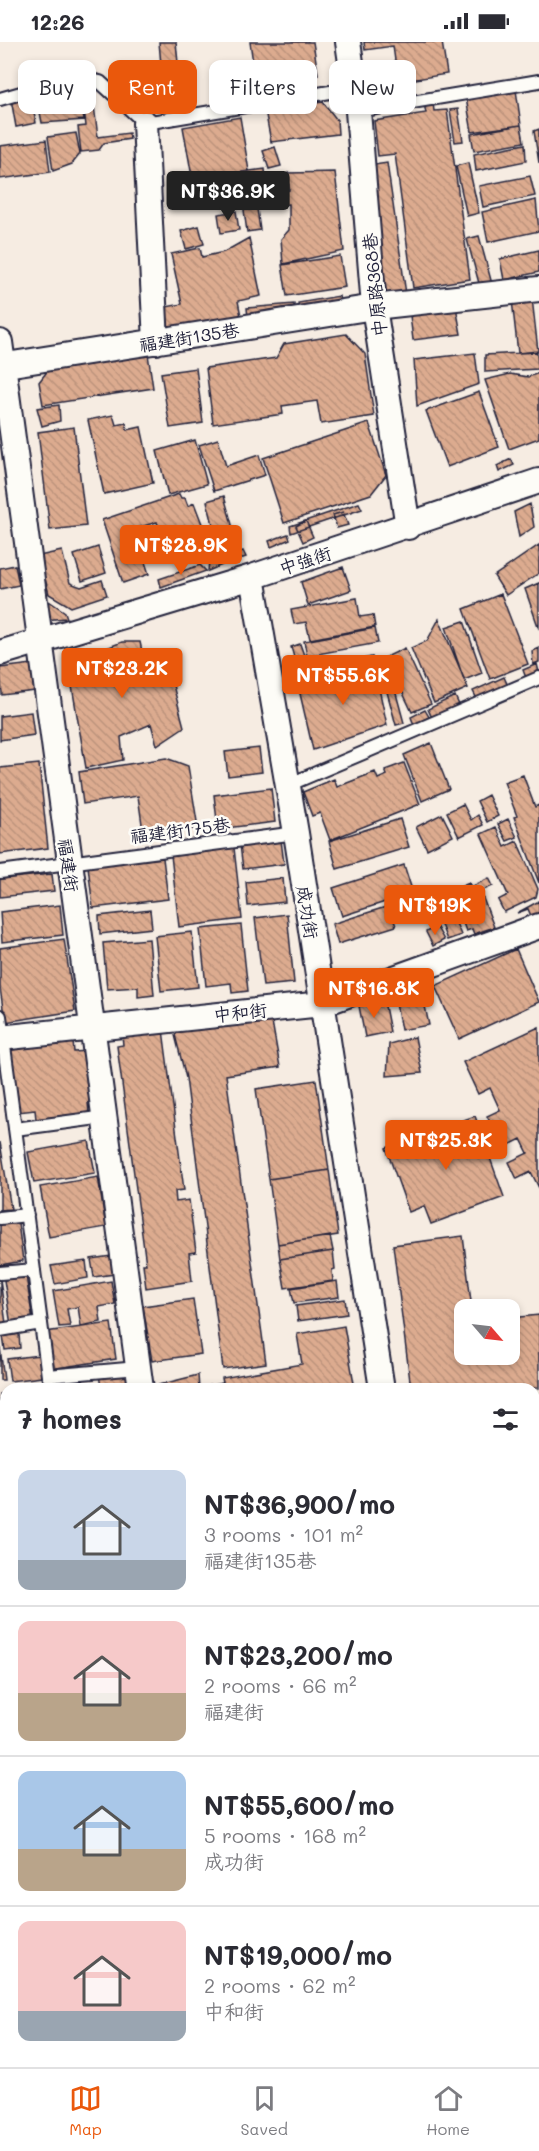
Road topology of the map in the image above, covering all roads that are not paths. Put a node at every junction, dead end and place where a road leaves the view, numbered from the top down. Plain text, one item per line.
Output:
1 (348, 42) edge
2 (351, 60) edge
3 (539, 81) edge
4 (416, 93) edge
5 (0, 99) edge
6 (329, 102) edge
7 (357, 114) edge
8 (145, 123) junction
9 (539, 289) edge
10 (374, 307) junction
11 (156, 342) junction
12 (1, 358) edge
13 (539, 481) edge
14 (408, 527) junction
15 (252, 577) junction
16 (40, 641) junction
17 (0, 653) edge
18 (539, 678) edge
19 (288, 785) junction
20 (296, 833) junction
21 (69, 862) junction
22 (0, 872) edge
23 (539, 926) edge
24 (322, 1004) junction
25 (94, 1027) junction
26 (1, 1031) edge
27 (105, 1117) junction
28 (15, 1129) junction
29 (27, 1215) junction
30 (0, 1218) edge
31 (34, 1270) junction
32 (0, 1273) edge
33 (41, 1323) junction
34 (0, 1330) edge
35 (139, 1379) edge
36 (381, 1383) edge

1 - 2 street, 中原路368巷
3 - 4 lane
5 - 8 lane
6 - 8 lane
7 - 10 street, 中原路368巷
8 - 11 street
9 - 10 street, 福建街135巷
10 - 11 street, 福建街135巷
10 - 14 street, 中原路368巷
11 - 12 street, 福建街135巷
12 - 16 street, 福建街
13 - 14 street, 中強街
14 - 15 street, 中強街
15 - 16 street, 中強街
15 - 19 street, 成功街
16 - 17 street, 中強街
16 - 21 street, 福建街
18 - 19 lane
19 - 20 street, 成功街
20 - 21 lane, 福建街175巷
20 - 24 street, 成功街
21 - 22 lane, 福建街175巷
21 - 25 street, 福建街
23 - 24 street, 中和街
24 - 25 street, 中和街
24 - 36 street, 成功街
25 - 26 street, 中和街
25 - 27 street, 福建街
26 - 28 lane
27 - 28 lane
27 - 35 street, 福建街
28 - 29 lane
29 - 30 lane
29 - 31 lane
31 - 32 lane
31 - 33 lane
33 - 34 lane
33 - 35 lane

